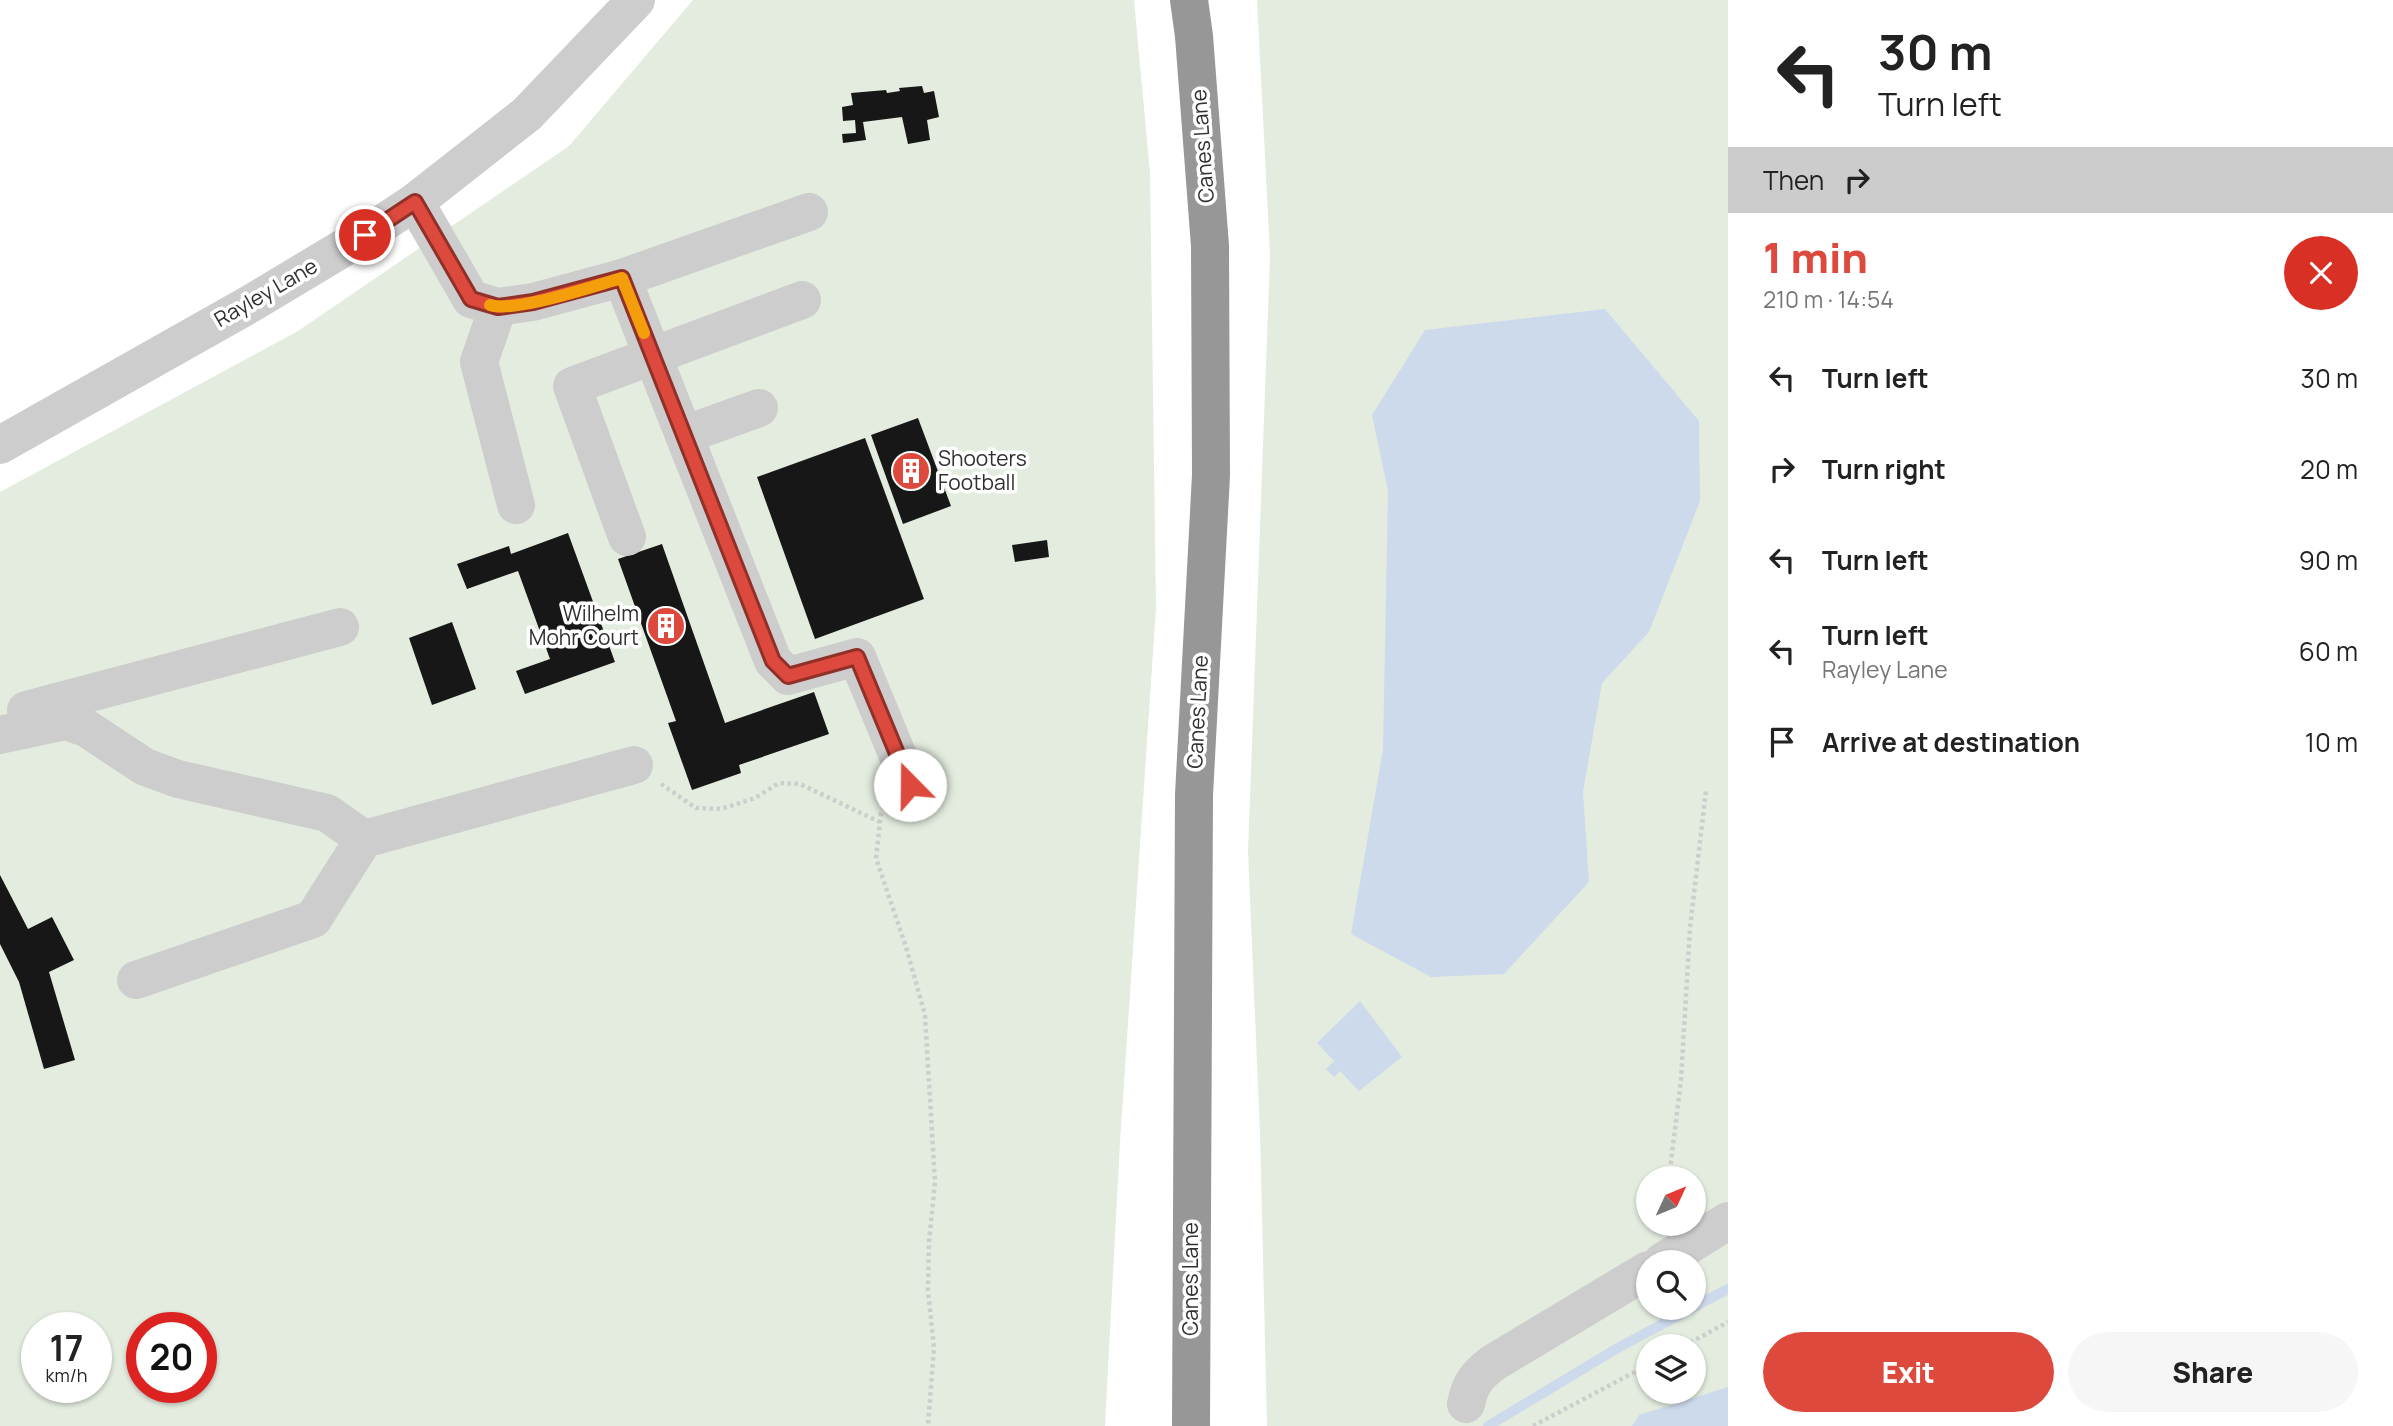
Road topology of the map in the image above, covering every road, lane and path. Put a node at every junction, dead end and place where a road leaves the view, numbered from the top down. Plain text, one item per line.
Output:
1 (636, 0) edge
2 (1189, 0) edge
3 (415, 202) junction
4 (810, 212) dead end
5 (622, 278) junction
6 (802, 300) dead end
7 (498, 307) junction
8 (653, 355) junction
9 (759, 408) dead end
10 (684, 435) junction
11 (0, 445) edge
12 (516, 505) dead end
13 (627, 537) dead end
14 (340, 627) dead end
15 (0, 717) edge
16 (0, 735) edge
17 (634, 765) joint
18 (910, 785) joint
19 (1706, 790) dead end
20 (880, 822) junction
21 (363, 839) junction
22 (136, 980) dead end
23 (1670, 1166) edge
24 (1728, 1221) edge
25 (1681, 1250) edge
26 (1636, 1277) edge
27 (1728, 1322) edge
28 (1706, 1334) edge
29 (1636, 1370) edge
30 (1465, 1404) dead end
31 (928, 1426) edge
32 (1191, 1426) edge
33 (1533, 1426) edge

1 - 3 street, Rayley Lane
2 - 32 highway, Canes Lane
3 - 7 street
3 - 11 street, Rayley Lane
4 - 5 street
5 - 7 street
5 - 8 street
6 - 8 street
7 - 12 street
8 - 10 street
8 - 13 street
9 - 10 street
10 - 18 street
14 - 15 street
16 - 21 street
17 - 20 path
17 - 21 street
18 - 20 path
19 - 23 path
20 - 31 path
21 - 22 street
24 - 25 street
26 - 30 street
27 - 28 path
29 - 33 path

